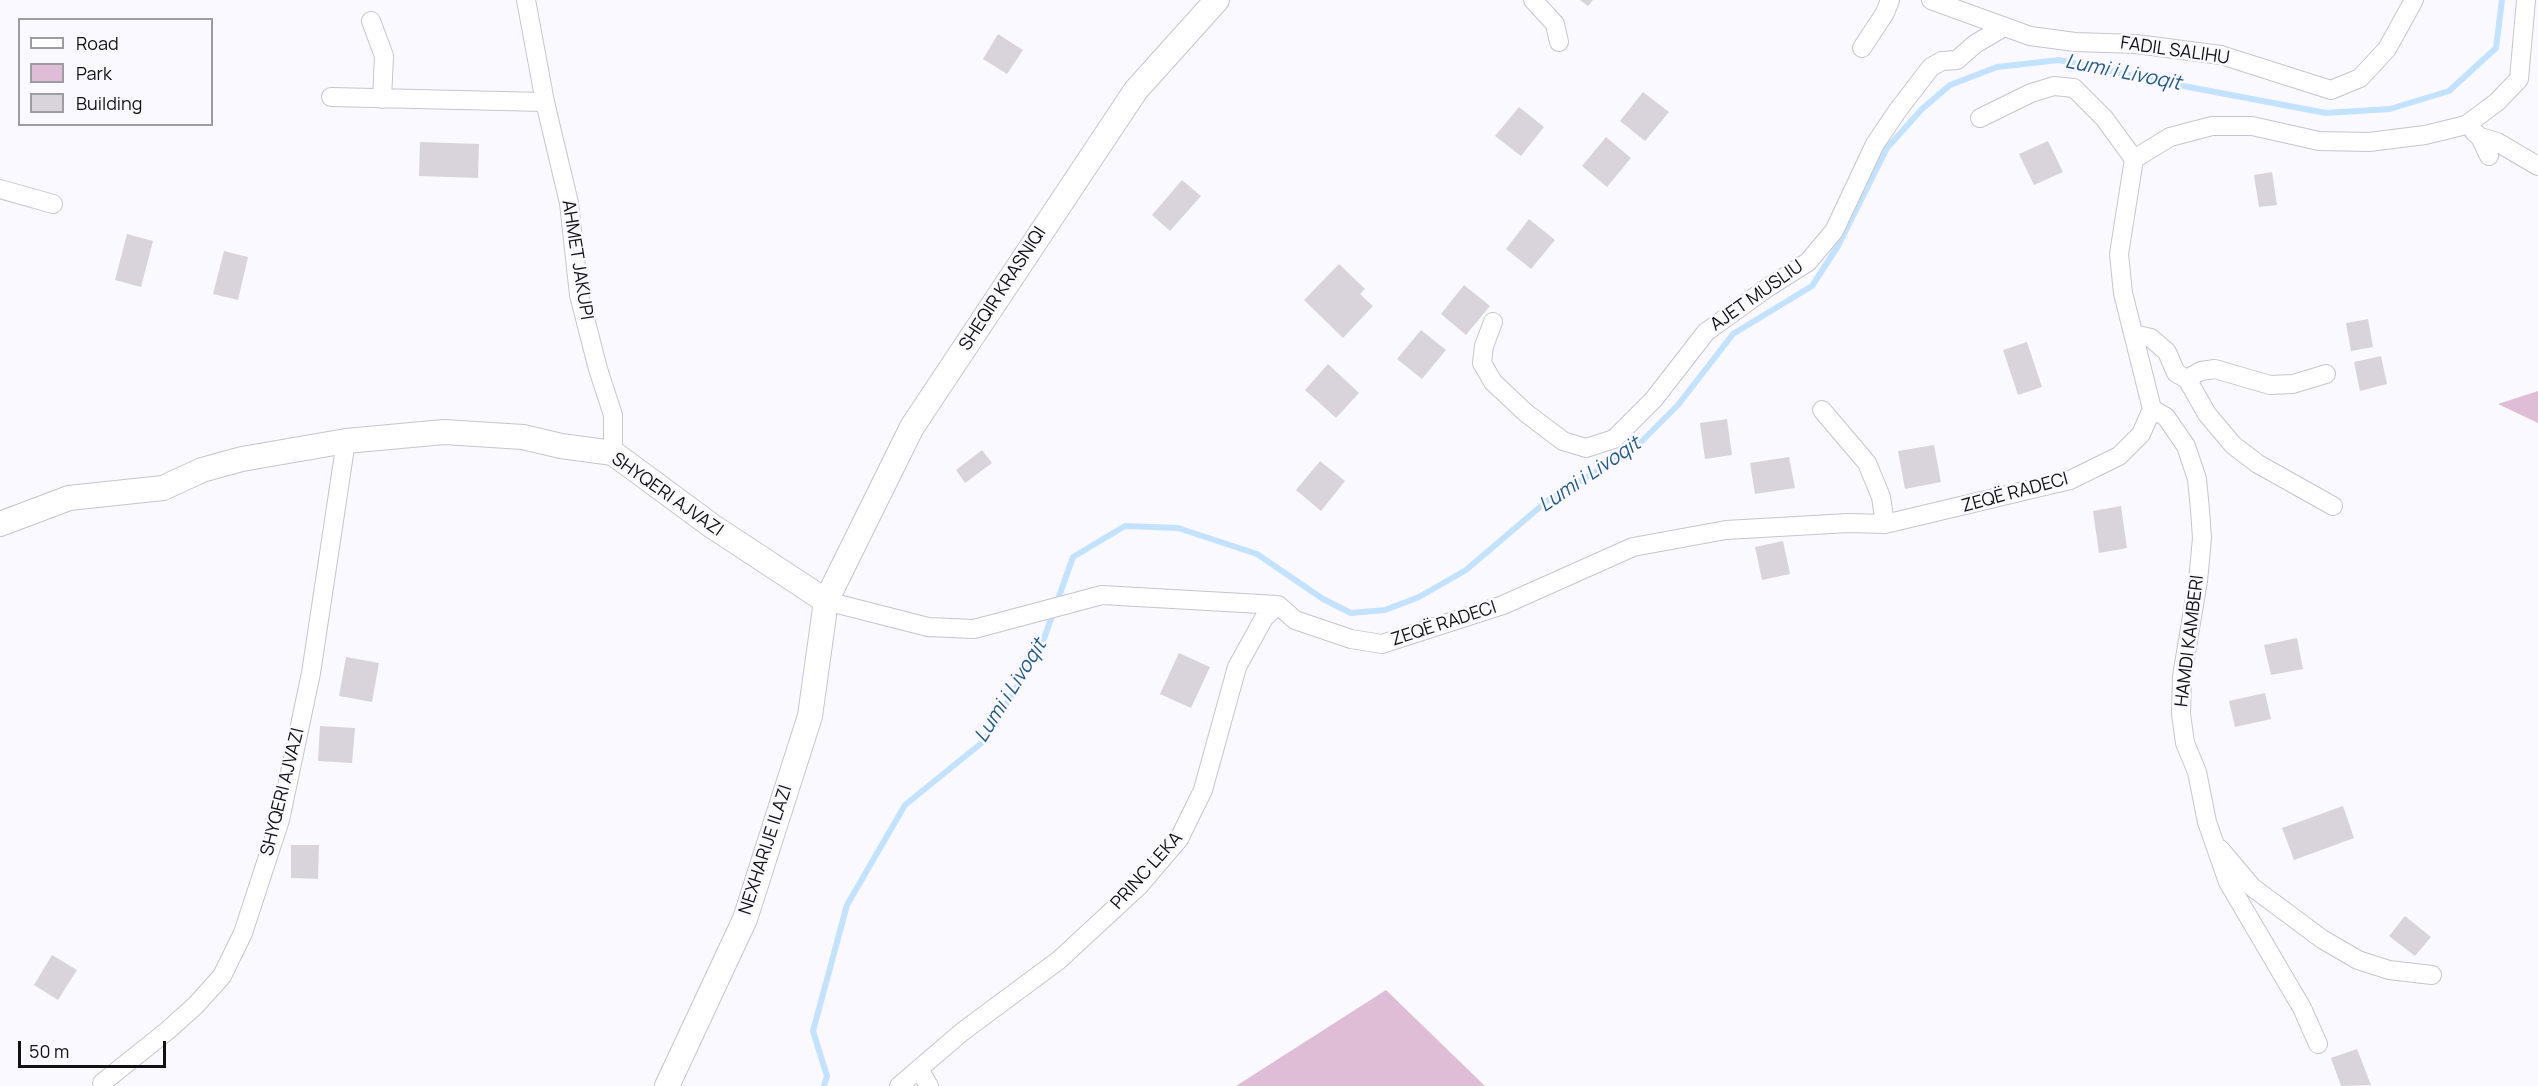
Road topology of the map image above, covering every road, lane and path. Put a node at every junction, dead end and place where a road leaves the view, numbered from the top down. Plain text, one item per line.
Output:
1 (526, 0) edge
2 (1216, 0) edge
3 (1533, 0) edge
4 (1890, 0) edge
5 (1931, 0) edge
6 (2414, 0) edge
7 (2526, 0) edge
8 (371, 21) dead end
9 (2004, 27) junction
10 (1559, 42) dead end
11 (1862, 48) dead end
12 (330, 97) dead end
13 (382, 99) junction
14 (545, 102) junction
15 (1980, 118) dead end
16 (2473, 131) junction
17 (2489, 156) dead end
18 (2134, 159) junction
19 (2538, 166) edge
20 (0, 189) edge
21 (53, 204) dead end
22 (1493, 322) dead end
23 (2133, 334) junction
24 (2326, 374) dead end
25 (2187, 379) junction
26 (2152, 409) junction
27 (1822, 410) dead end
28 (346, 441) junction
29 (613, 453) junction
30 (2333, 506) dead end
31 (0, 524) edge
32 (1885, 524) junction
33 (826, 601) junction
34 (1278, 604) junction
35 (2214, 844) junction
36 (2432, 975) dead end
37 (2319, 1044) dead end
38 (919, 1069) junction
39 (102, 1083) dead end
40 (667, 1086) edge
41 (899, 1086) edge
42 (929, 1086) edge

1 - 14 street, AHMET JAKUPI
2 - 33 street, SHEQIR KRASNIQI
3 - 10 street
4 - 11 street
5 - 9 street, FADIL SALIHU
6 - 9 street, FADIL SALIHU
7 - 16 street
8 - 13 street
9 - 22 street, AJET MUSLIU
12 - 13 street
13 - 14 street
14 - 29 street, AHMET JAKUPI
15 - 18 street
16 - 17 street
16 - 18 street
16 - 19 street
18 - 23 street
20 - 21 street
23 - 25 street
23 - 26 street
24 - 25 street
25 - 30 street
26 - 32 street, ZEQË RADECI
26 - 35 street, HAMDI KAMBERI
27 - 32 street
28 - 29 street, SHYQERI AJVAZI
28 - 31 street, SHYQERI AJVAZI
28 - 39 street, SHYQERI AJVAZI
29 - 33 street, SHYQERI AJVAZI
32 - 34 street, ZEQË RADECI
33 - 34 street
33 - 40 street, NEXHARIJE ILAZI
34 - 38 street, PRINC LEKA
35 - 36 street
35 - 37 street, HAMDI KAMBERI
38 - 41 street, PRINC LEKA
38 - 42 street

